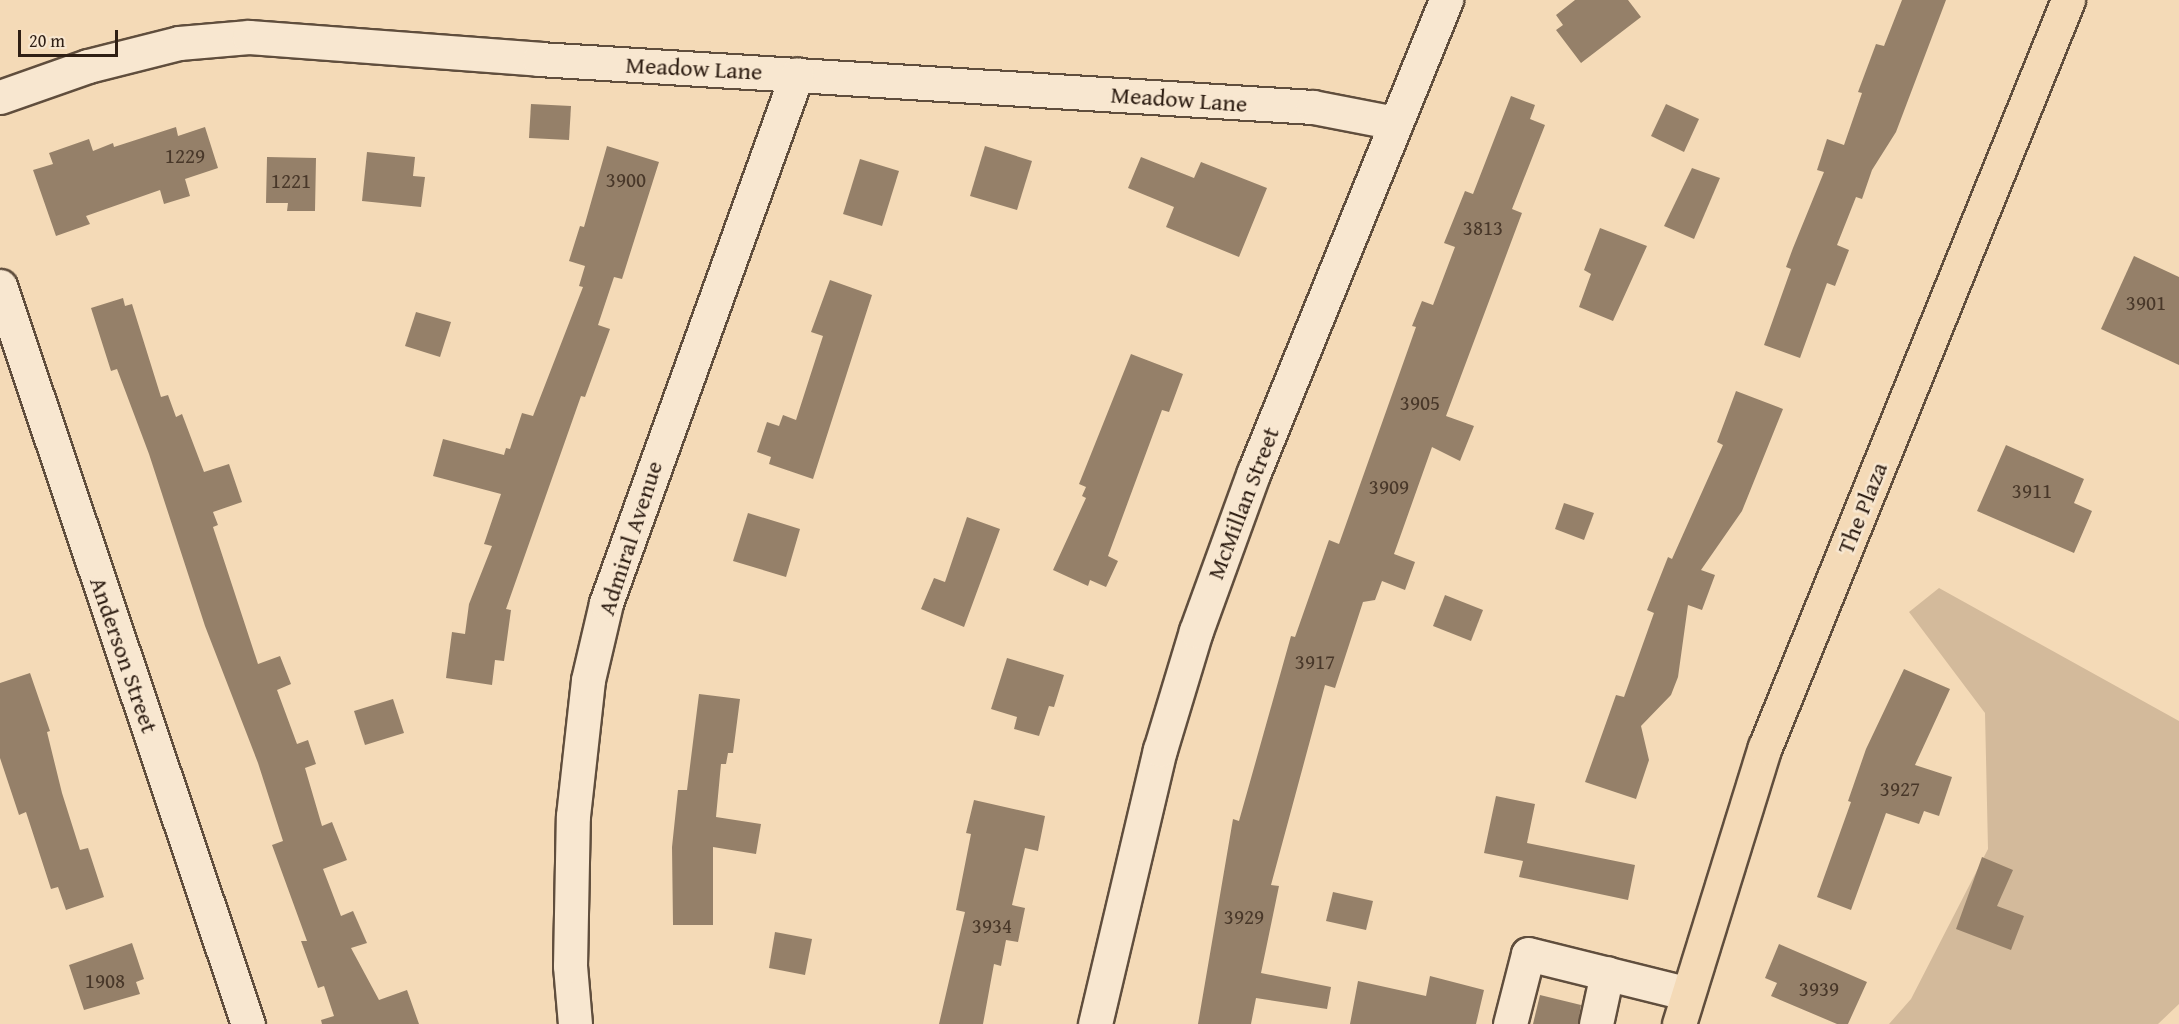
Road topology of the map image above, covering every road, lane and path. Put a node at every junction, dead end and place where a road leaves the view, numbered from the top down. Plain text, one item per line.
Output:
1 (1446, 0) edge
2 (2068, 0) edge
3 (797, 74) junction
4 (0, 97) edge
5 (1395, 123) junction
6 (0, 286) edge
7 (1607, 974) junction
8 (1683, 1009) edge
9 (248, 1024) edge
10 (575, 1024) edge
11 (1095, 1024) edge
12 (1510, 1024) edge
13 (1596, 1024) edge

1 - 5 street, McMillan Street
2 - 8 main road, The Plaza
3 - 4 street, Meadow Lane
3 - 5 street, Meadow Lane
3 - 10 street, Admiral Avenue
5 - 11 street, McMillan Street
6 - 9 street, Anderson Street
7 - 8 street
7 - 12 street
7 - 13 street

